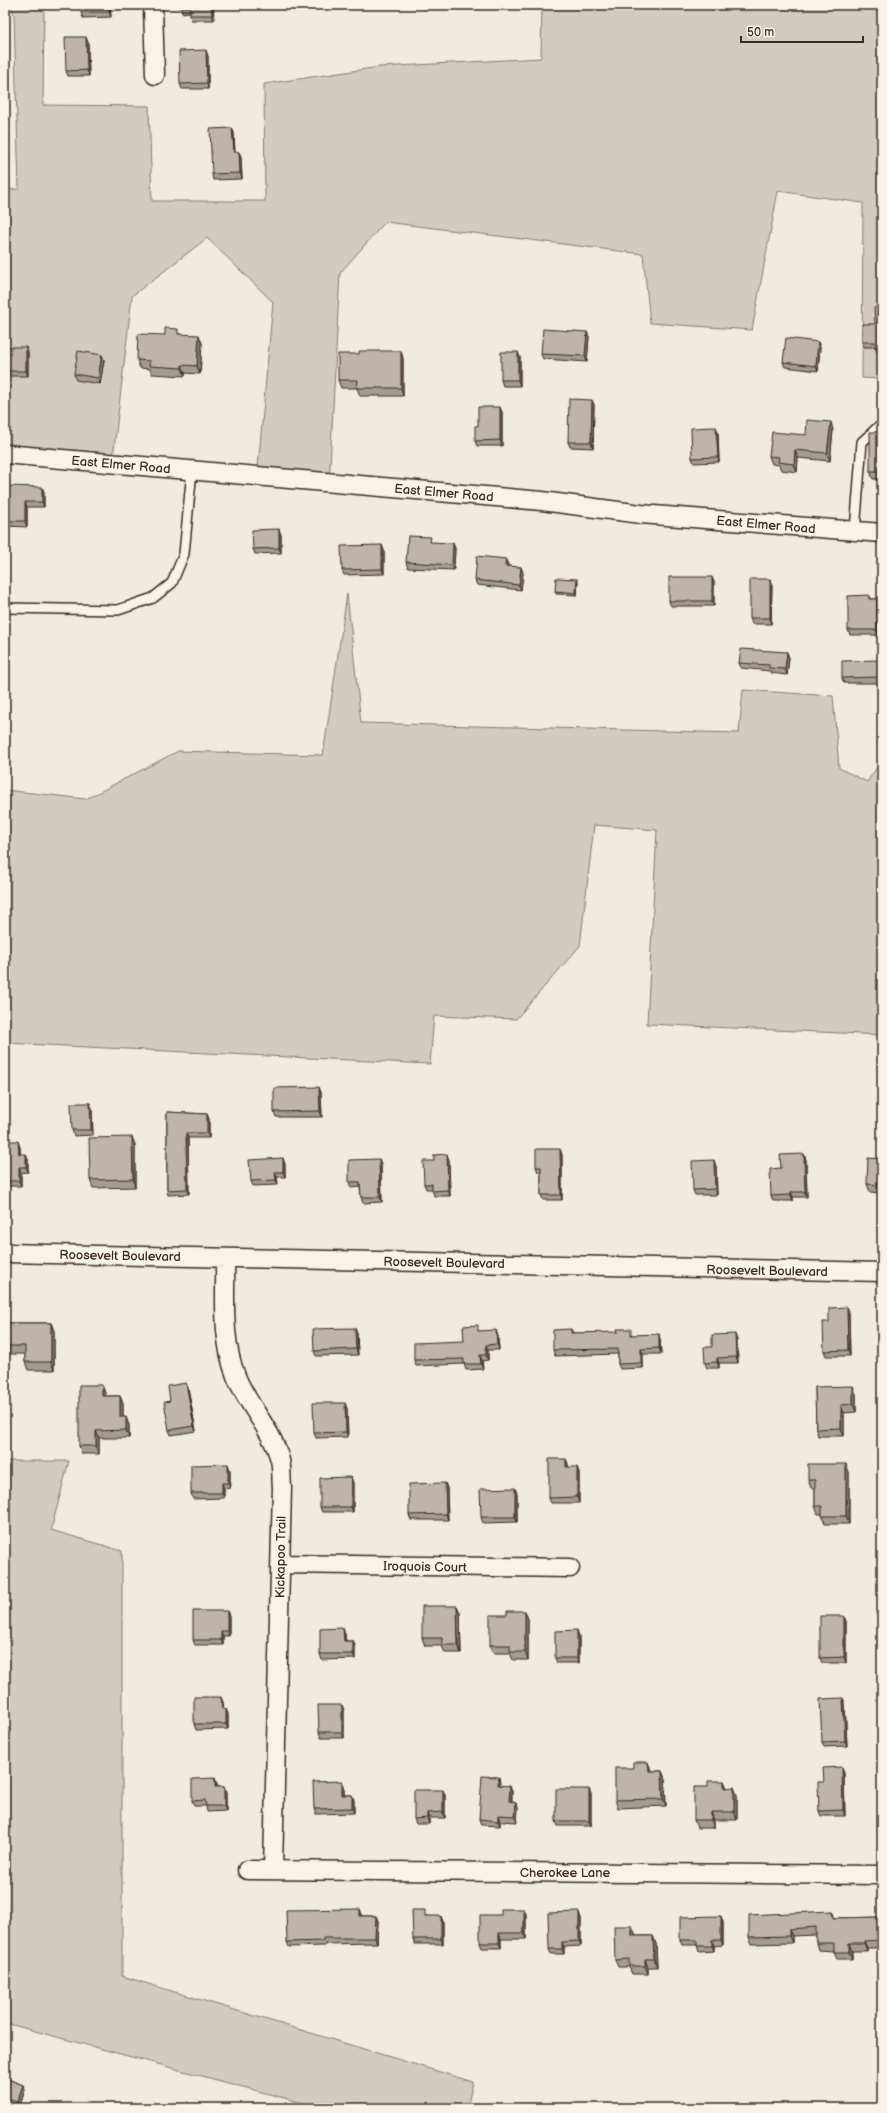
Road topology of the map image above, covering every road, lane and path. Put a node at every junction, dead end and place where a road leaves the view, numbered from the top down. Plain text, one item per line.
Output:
1 (153, 5) edge
2 (155, 75) dead end
3 (882, 426) edge
4 (5, 454) edge
5 (192, 470) junction
6 (854, 531) junction
7 (882, 533) edge
8 (5, 608) edge
9 (5, 1253) edge
10 (225, 1258) junction
11 (882, 1272) edge
12 (280, 1564) junction
13 (570, 1568) dead end
14 (247, 1870) dead end
15 (273, 1870) junction
16 (882, 1875) edge

1 - 2 street
3 - 6 lane
4 - 5 street, East Elmer Road
5 - 6 street, East Elmer Road
5 - 8 lane
6 - 7 street, East Elmer Road
9 - 10 street, Roosevelt Boulevard
10 - 11 street, Roosevelt Boulevard
10 - 12 street, Kickapoo Trail
12 - 13 street, Iroquois Court
12 - 15 street, Kickapoo Trail
14 - 15 street, Cherokee Lane
15 - 16 street, Cherokee Lane

